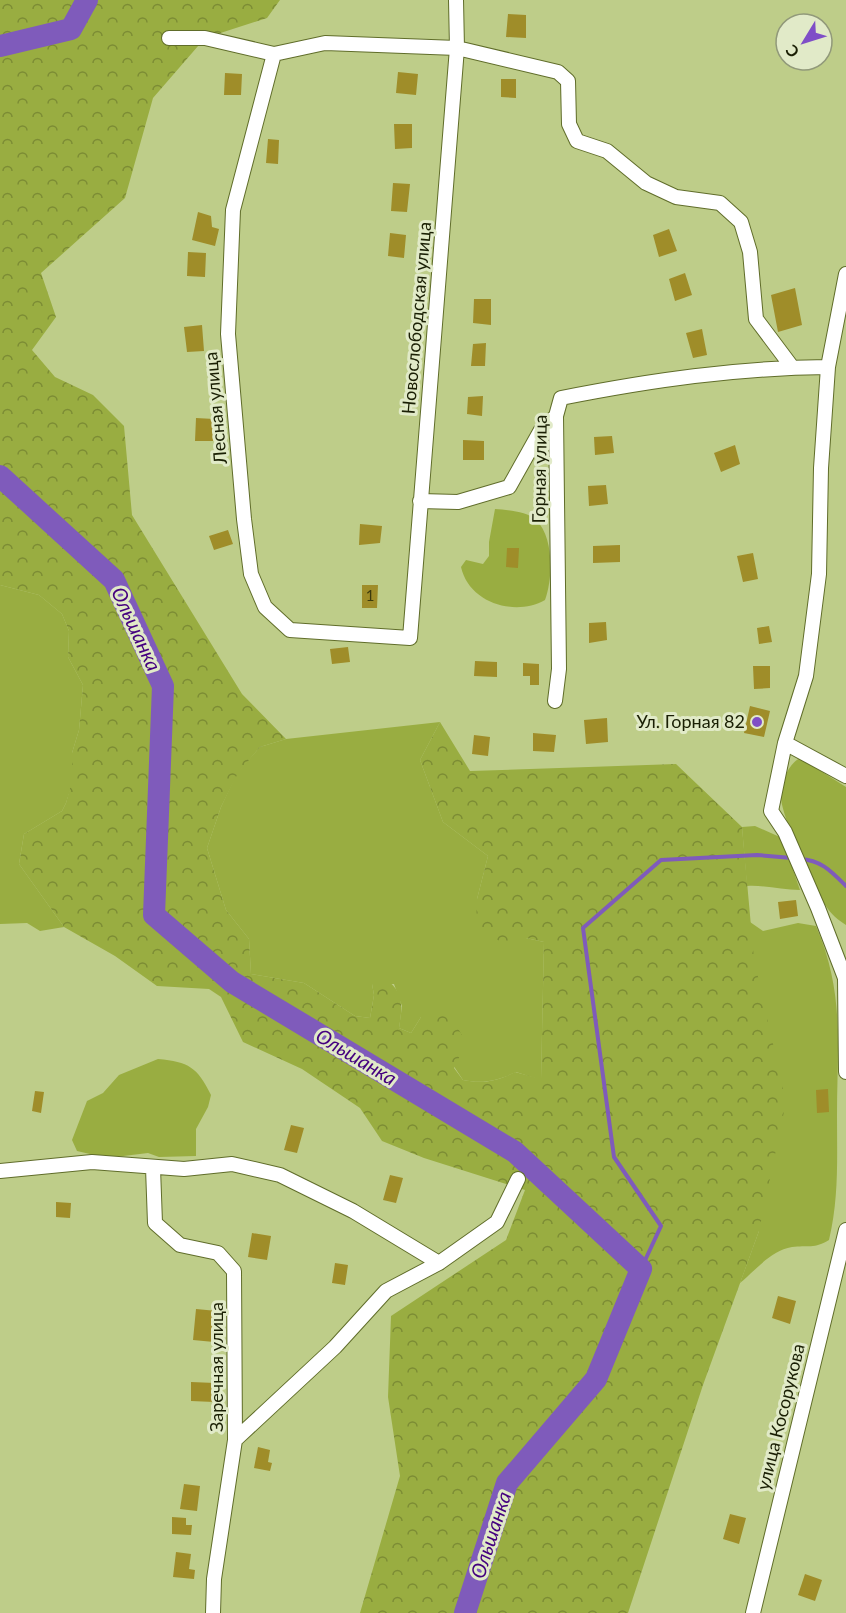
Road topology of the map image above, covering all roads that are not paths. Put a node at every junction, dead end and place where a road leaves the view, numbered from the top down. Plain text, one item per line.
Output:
1 (456, 0) edge
2 (169, 38) dead end
3 (457, 48) junction
4 (274, 54) junction
5 (846, 274) edge
6 (792, 367) junction
7 (828, 367) junction
8 (556, 416) junction
9 (420, 501) junction
10 (410, 638) joint
11 (555, 701) dead end
12 (785, 743) junction
13 (846, 776) edge
14 (846, 1072) edge
15 (153, 1168) junction
16 (0, 1171) edge
17 (518, 1179) dead end
18 (846, 1230) edge
19 (439, 1263) junction
20 (235, 1440) junction
21 (213, 1613) edge
22 (753, 1613) edge

1 - 3 street, Новослободская улица
2 - 4 street
3 - 4 street
3 - 6 street
3 - 9 street, Новослободская улица
4 - 10 street, Лесная улица
5 - 7 street
6 - 7 street, Горная улица
6 - 8 street, Горная улица
7 - 12 street
8 - 9 street
8 - 11 street, Горная улица
9 - 10 street, Новослободская улица
12 - 13 street
12 - 14 street
15 - 16 street
15 - 19 street
15 - 20 street, Заречная улица
17 - 19 street
18 - 22 street, улица Косорукова
19 - 20 street
20 - 21 street, Заречная улица

